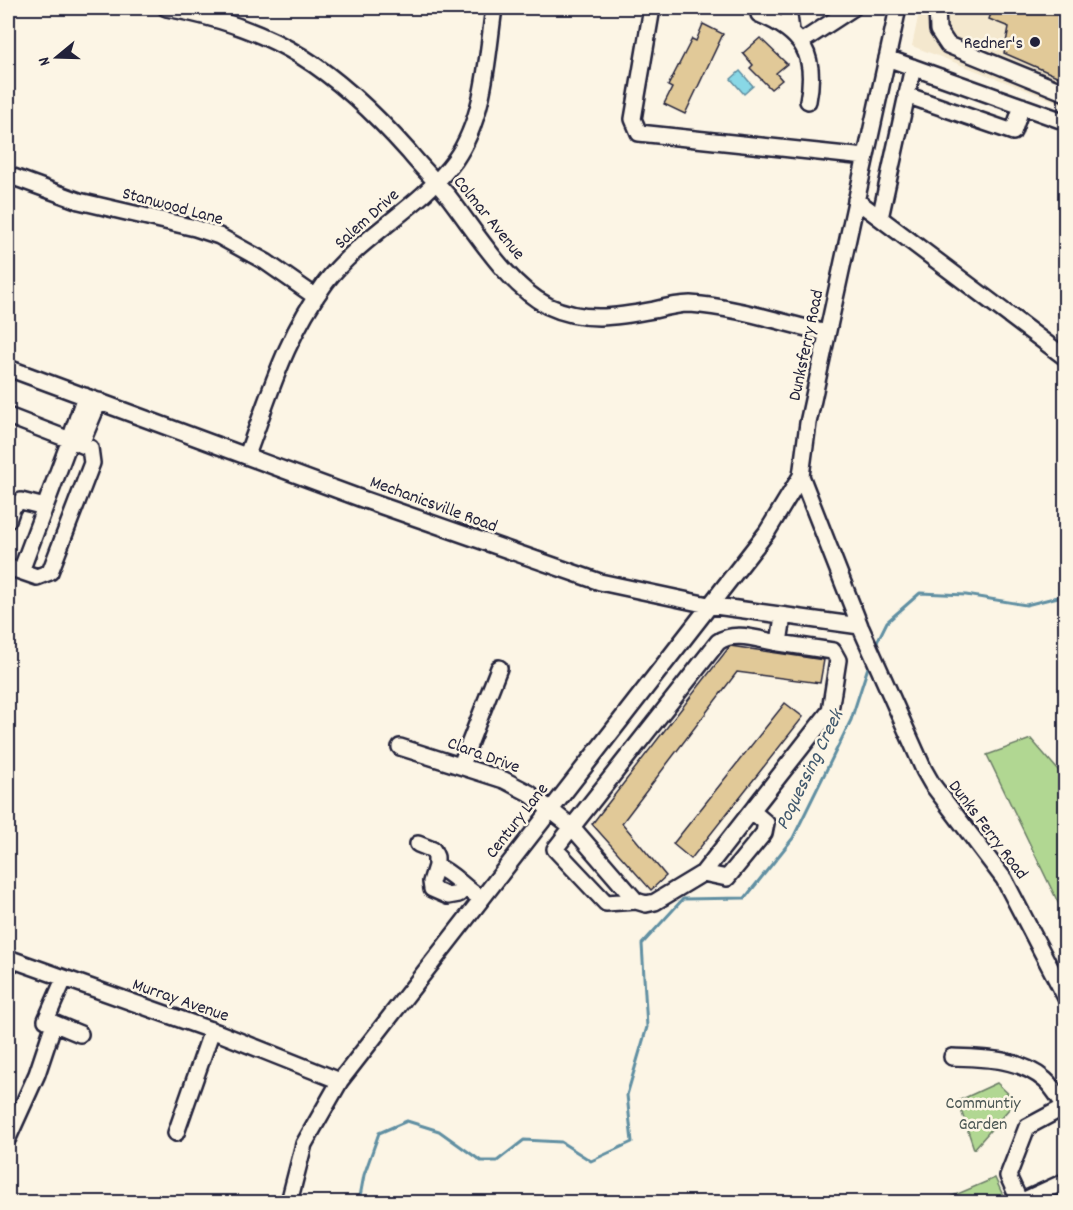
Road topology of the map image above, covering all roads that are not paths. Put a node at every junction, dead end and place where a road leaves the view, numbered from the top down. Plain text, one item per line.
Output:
1 (166, 8) edge
2 (494, 8) edge
3 (652, 8) edge
4 (758, 8) edge
5 (788, 8) edge
6 (853, 8) edge
7 (898, 8) edge
8 (937, 8) edge
9 (796, 36) junction
10 (887, 58) junction
11 (913, 67) junction
12 (1065, 93) edge
13 (906, 95) junction
14 (808, 101) dead end
15 (1022, 106) junction
16 (1065, 122) edge
17 (864, 157) junction
18 (8, 175) edge
19 (435, 181) junction
20 (856, 200) junction
21 (880, 218) junction
22 (316, 297) junction
23 (827, 333) junction
24 (1065, 358) edge
25 (8, 368) edge
26 (92, 398) junction
27 (8, 416) edge
28 (76, 442) junction
29 (247, 455) junction
30 (801, 476) junction
31 (45, 507) junction
32 (8, 520) edge
33 (14, 569) edge
34 (708, 605) junction
35 (783, 616) junction
36 (863, 633) junction
37 (779, 643) junction
38 (499, 668) dead end
39 (884, 681) joint
40 (400, 747) dead end
41 (461, 765) junction
42 (550, 808) junction
43 (752, 811) junction
44 (572, 827) junction
45 (418, 844) dead end
46 (436, 866) junction
47 (704, 873) junction
48 (463, 888) junction
49 (481, 898) junction
50 (636, 901) junction
51 (8, 958) edge
52 (64, 979) junction
53 (1065, 998) edge
54 (54, 1023) junction
55 (212, 1030) junction
56 (80, 1034) dead end
57 (952, 1057) dead end
58 (340, 1081) junction
59 (1065, 1106) edge
60 (176, 1133) dead end
61 (8, 1138) edge
62 (1065, 1181) edge
63 (289, 1203) edge

1 - 19 street, Colmar Avenue
2 - 19 street, Salem Drive
3 - 17 street
4 - 9 street
5 - 9 street
6 - 9 street
7 - 10 street, Dunksferry Road
8 - 12 street
9 - 14 street
10 - 11 street
10 - 17 street, Dunksferry Road
11 - 13 street
11 - 15 street
13 - 15 street
13 - 21 street
15 - 16 street
17 - 20 street, Dunksferry Road
18 - 22 street, Stanwood Lane
19 - 22 street, Salem Drive
19 - 23 street, Colmar Avenue
20 - 21 street
20 - 23 street, Dunksferry Road
21 - 24 street
22 - 29 street, Salem Drive
23 - 30 street, Dunksferry Road
25 - 26 street, Mechanicsville Road
26 - 28 street
26 - 29 street, Mechanicsville Road
27 - 28 street
28 - 31 street
28 - 33 street
29 - 34 street, Mechanicsville Road
30 - 34 street, Century Lane
30 - 36 street, Dunksferry Road
31 - 32 street
31 - 33 street
34 - 35 street, Mechanicsville Road
34 - 42 street, Century Lane
35 - 36 street, Mechanicsville Road
35 - 37 street
36 - 39 street, Dunksferry Road
37 - 43 street
37 - 44 street
38 - 41 street
39 - 53 street, Dunks Ferry Road
40 - 41 street, Clara Drive
41 - 42 street, Clara Drive
42 - 44 street, Clara Drive
42 - 49 street, Century Lane
43 - 47 street
43 - 47 street
44 - 50 street, Clara Drive
44 - 50 street
45 - 46 street
46 - 48 street
46 - 48 street
47 - 50 street
48 - 49 street
49 - 58 street, Century Lane
51 - 52 street, Murray Avenue
52 - 54 street
52 - 55 street, Murray Avenue
54 - 56 street
54 - 61 street
55 - 58 street, Murray Avenue
55 - 60 street
57 - 59 street
58 - 63 street, Century Lane
59 - 62 street

